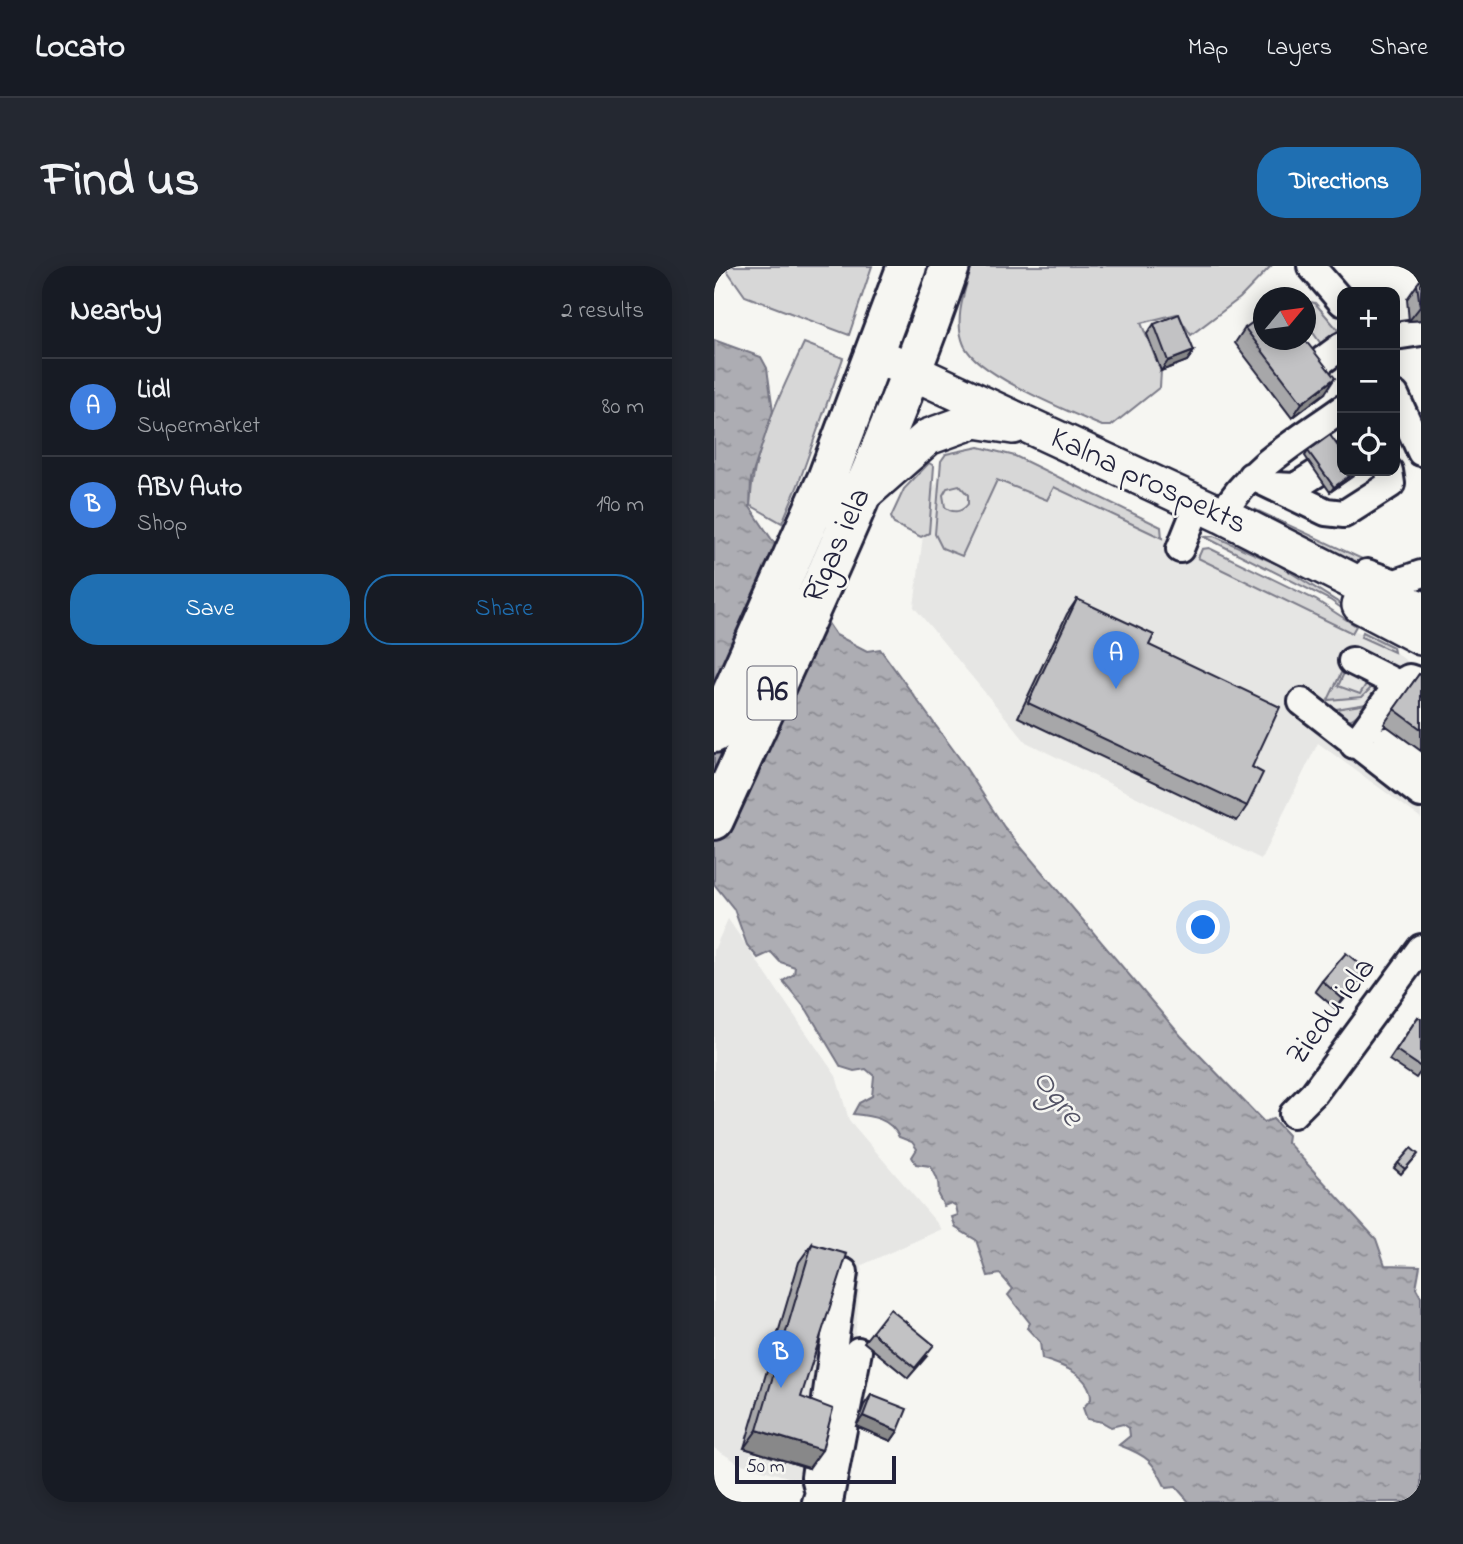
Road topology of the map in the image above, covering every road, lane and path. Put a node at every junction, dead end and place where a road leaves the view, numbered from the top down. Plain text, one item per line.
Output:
1 (907, 266) edge
2 (950, 266) edge
3 (1311, 266) edge
4 (1337, 296) edge
5 (1421, 332) edge
6 (1400, 335) edge
7 (1337, 350) edge
8 (874, 354) junction
9 (1312, 368) edge
10 (911, 371) junction
11 (1400, 405) edge
12 (1338, 413) edge
13 (1037, 430) junction
14 (1420, 447) edge
15 (1337, 460) edge
16 (1390, 476) edge
17 (1262, 481) junction
18 (860, 497) junction
19 (1210, 510) junction
20 (1180, 549) dead end
21 (815, 557) junction
22 (1326, 567) junction
23 (1421, 574) edge
24 (1421, 609) edge
25 (1421, 637) edge
26 (1352, 661) dead end
27 (1410, 683) edge
28 (1302, 702) dead end
29 (714, 733) edge
30 (1387, 741) dead end
31 (1354, 744) junction
32 (1421, 767) edge
33 (1421, 794) edge
34 (714, 820) edge
35 (1421, 948) edge
36 (1293, 1114) dead end
37 (844, 1272) edge
38 (858, 1351) dead end
39 (816, 1502) edge
40 (829, 1502) edge

1 - 8 highway, Rīgas iela / A6
2 - 10 highway, Rīgas iela / A6
3 - 4 street
5 - 6 street
7 - 9 street
8 - 10 main road, Kalna prospekts
8 - 21 highway, Rīgas iela / A6
10 - 13 main road, Kalna prospekts
10 - 18 highway, Rīgas iela / A6
11 - 14 street
12 - 17 street
13 - 18 main road
13 - 19 main road, Kalna prospekts
15 - 17 street
16 - 17 street
17 - 19 street
18 - 21 highway, Rīgas iela / A6
19 - 20 street
19 - 22 main road, Kalna prospekts
21 - 29 highway, Rīgas iela / A6
21 - 34 highway, Rīgas iela / A6
22 - 23 street
22 - 24 main road, Kalna prospekts
22 - 25 main road
26 - 27 street
27 - 31 street
28 - 31 street
30 - 32 street
31 - 33 street
35 - 36 street, Ziedu iela
37 - 39 street
38 - 40 street

